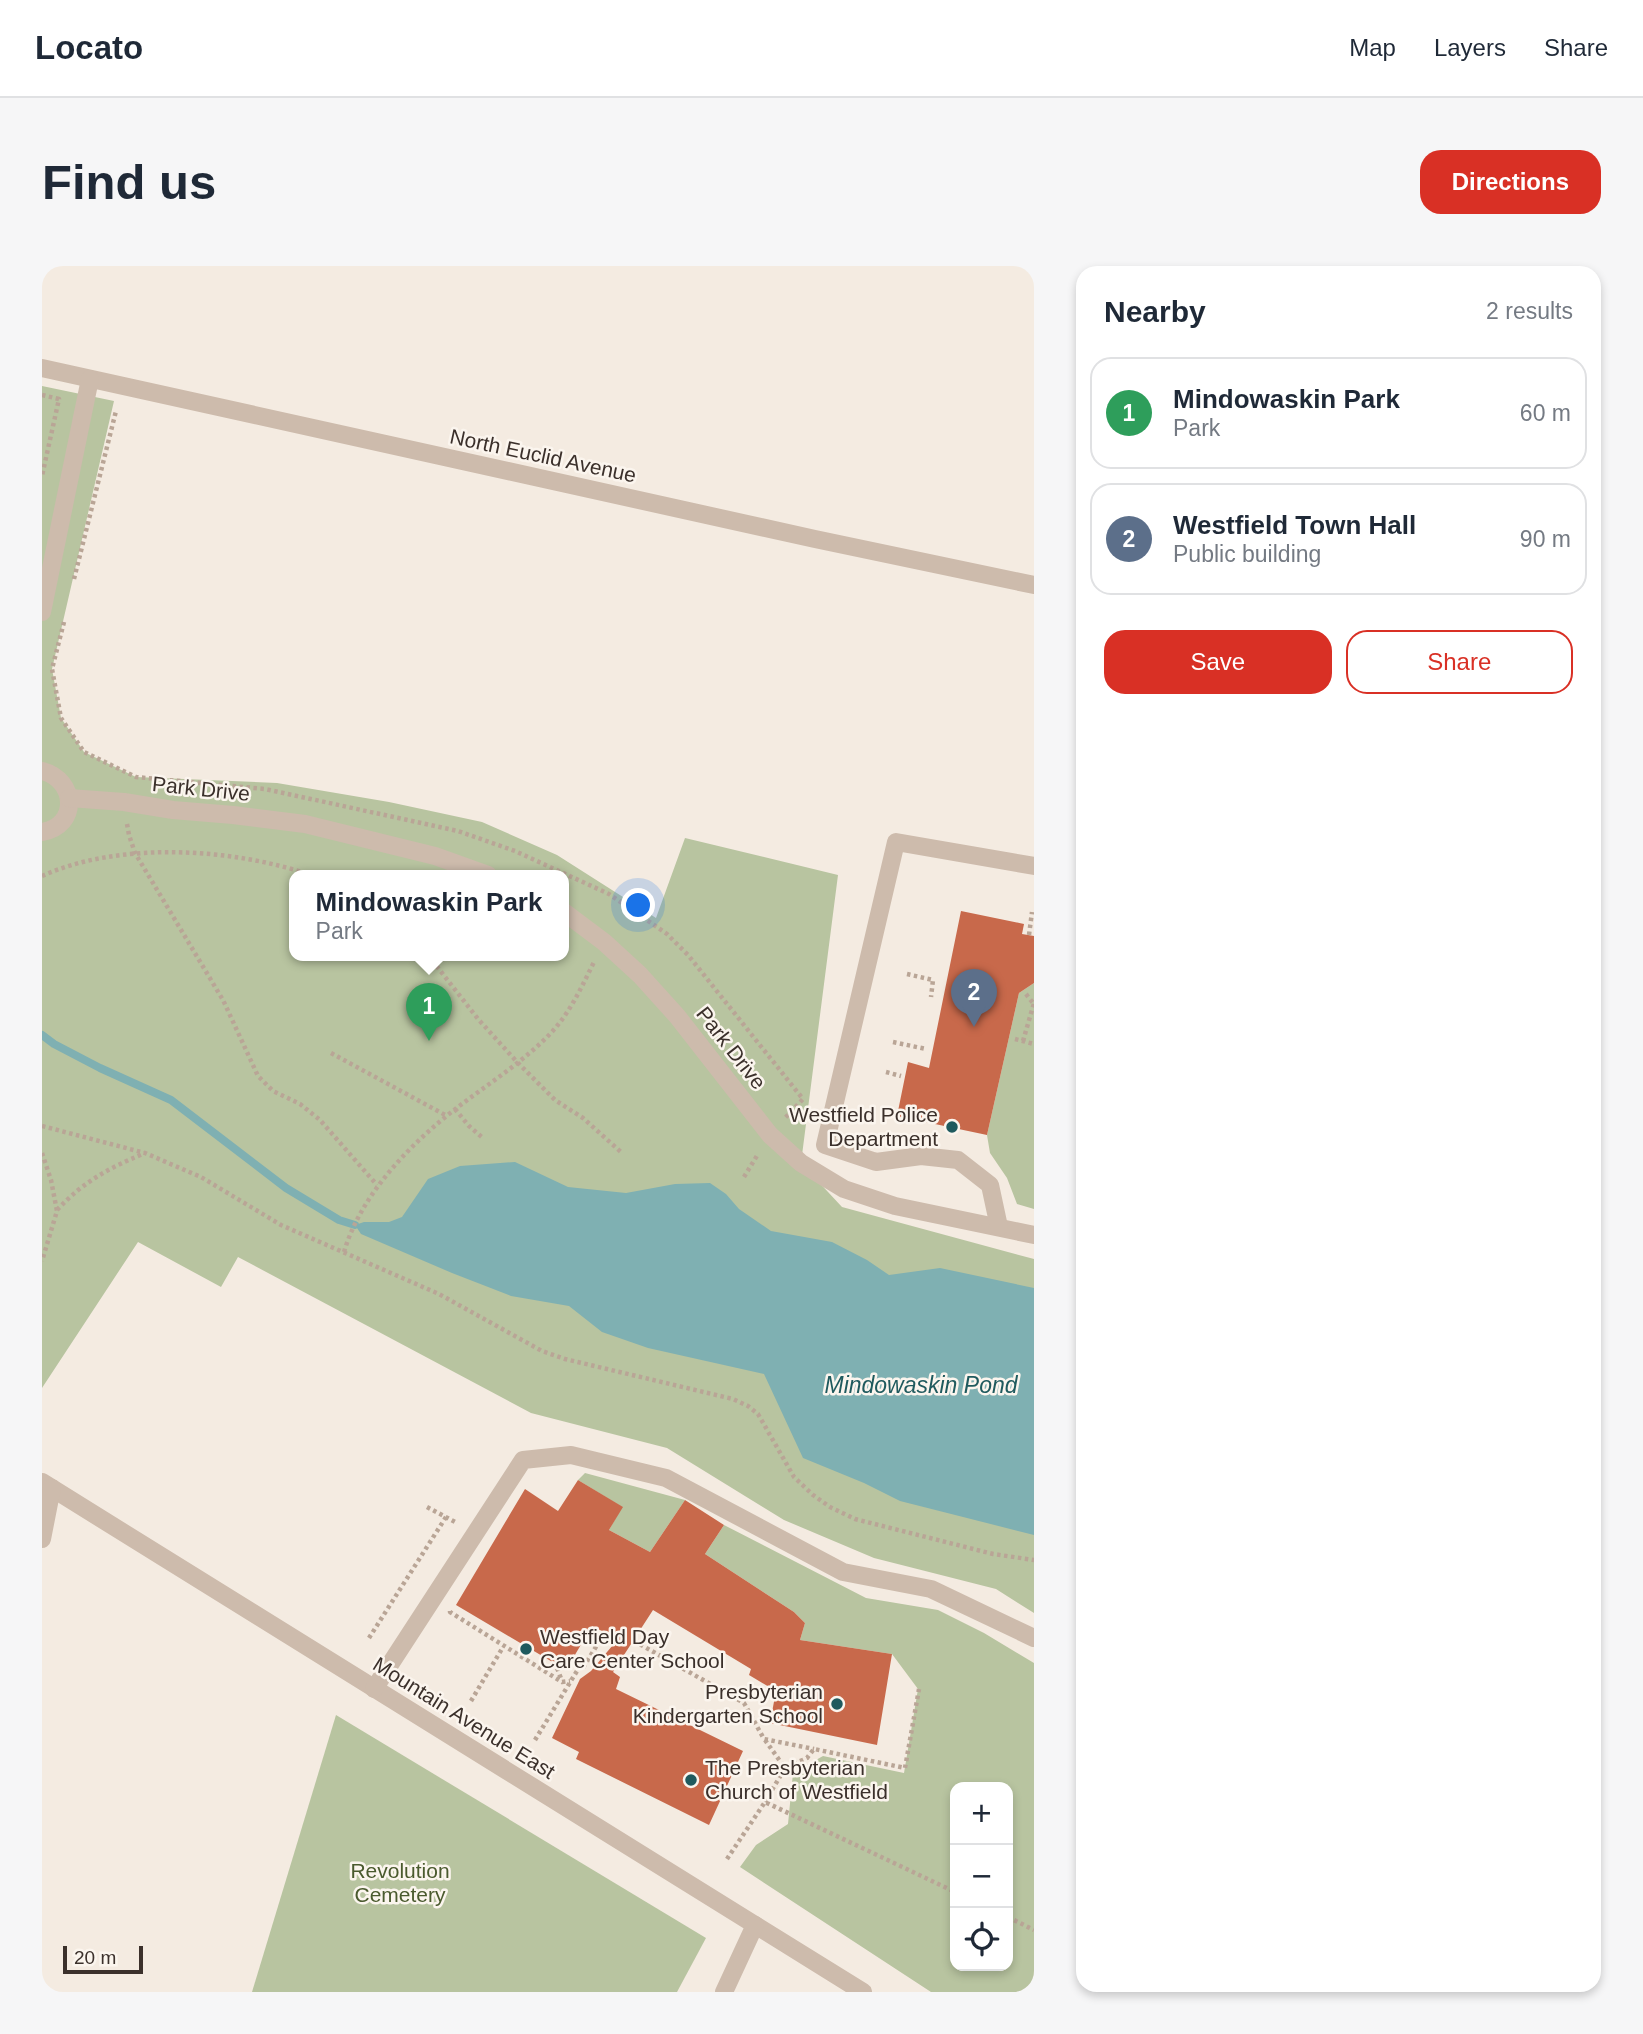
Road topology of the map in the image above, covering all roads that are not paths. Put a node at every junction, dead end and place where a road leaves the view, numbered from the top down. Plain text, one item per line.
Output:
1 (42, 368) edge
2 (90, 379) junction
3 (1034, 585) edge
4 (42, 612) edge
5 (42, 771) edge
6 (69, 798) junction
7 (42, 832) edge
8 (1034, 866) edge
9 (474, 870) edge
10 (569, 916) edge
11 (825, 1145) junction
12 (801, 1163) junction
13 (999, 1227) junction
14 (1034, 1235) edge
15 (47, 1485) edge
16 (42, 1539) edge
17 (1034, 1639) edge
18 (374, 1689) junction
19 (755, 1925) junction
20 (724, 1992) edge
21 (863, 1992) edge

1 - 2 street, North Euclid Avenue
2 - 3 street, North Euclid Avenue
2 - 4 street
5 - 6 street
6 - 7 street
6 - 9 street, Park Drive
8 - 11 street
10 - 12 street, Park Drive
11 - 12 street
11 - 13 street
12 - 13 street, Park Drive
13 - 14 street, Park Drive
15 - 16 street
15 - 18 street, Mountain Avenue East
17 - 18 street
18 - 19 street, Mountain Avenue East
19 - 20 street
19 - 21 street, Mountain Avenue East

